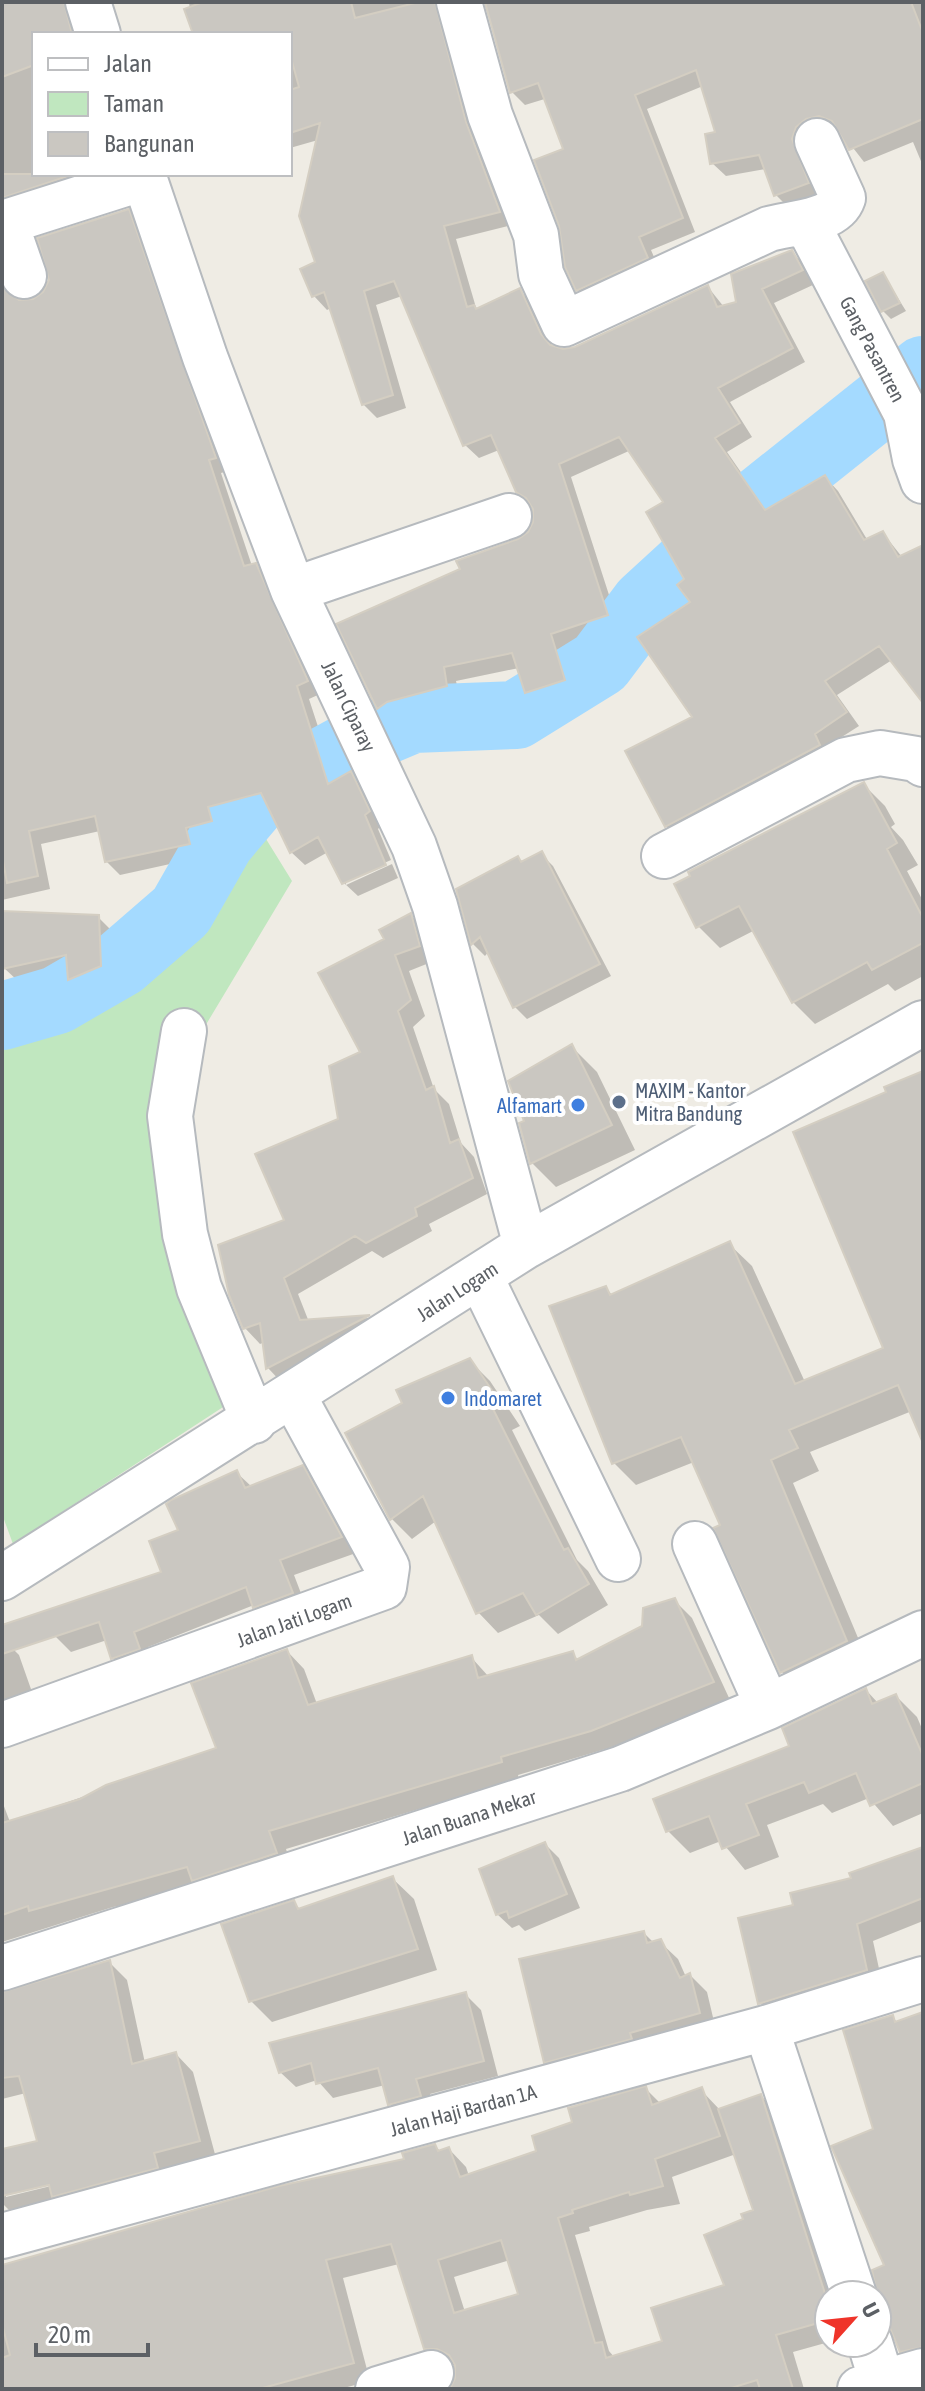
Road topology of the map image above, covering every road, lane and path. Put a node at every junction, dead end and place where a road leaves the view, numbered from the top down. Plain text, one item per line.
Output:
1 (459, 2) edge
2 (817, 141) dead end
3 (144, 176) edge
4 (806, 222) junction
5 (24, 276) dead end
6 (923, 481) edge
7 (509, 516) dead end
8 (293, 590) junction
9 (923, 764) edge
10 (664, 856) dead end
11 (923, 1023) edge
12 (184, 1031) dead end
13 (526, 1246) junction
14 (480, 1276) junction
15 (294, 1397) junction
16 (254, 1421) junction
17 (695, 1544) dead end
18 (618, 1559) dead end
19 (2, 1578) edge
20 (920, 1644) edge
21 (768, 1707) junction
22 (2, 1725) edge
23 (2, 1968) edge
24 (923, 1979) edge
25 (766, 2028) junction
26 (2, 2236) edge
27 (849, 2279) edge
28 (431, 2373) dead end
29 (378, 2389) edge

1 - 4 street
2 - 4 street
3 - 5 street
3 - 8 street, Jalan Ciparay
4 - 6 street, Gang Pasantren
7 - 8 street
8 - 13 street, Jalan Ciparay
9 - 10 street
11 - 13 street, Jalan Logam
12 - 16 street
13 - 14 street, Jalan Logam
14 - 15 street, Jalan Logam
14 - 18 street
15 - 16 street, Jalan Logam
15 - 22 street, Jalan Jati Logam
16 - 19 street, Jalan Logam
17 - 21 street
20 - 21 street, Jalan Buana Mekar
21 - 23 street, Jalan Buana Mekar
24 - 25 street, Jalan Haji Bardan 1A
25 - 26 street, Jalan Haji Bardan 1A
25 - 27 street
28 - 29 street

